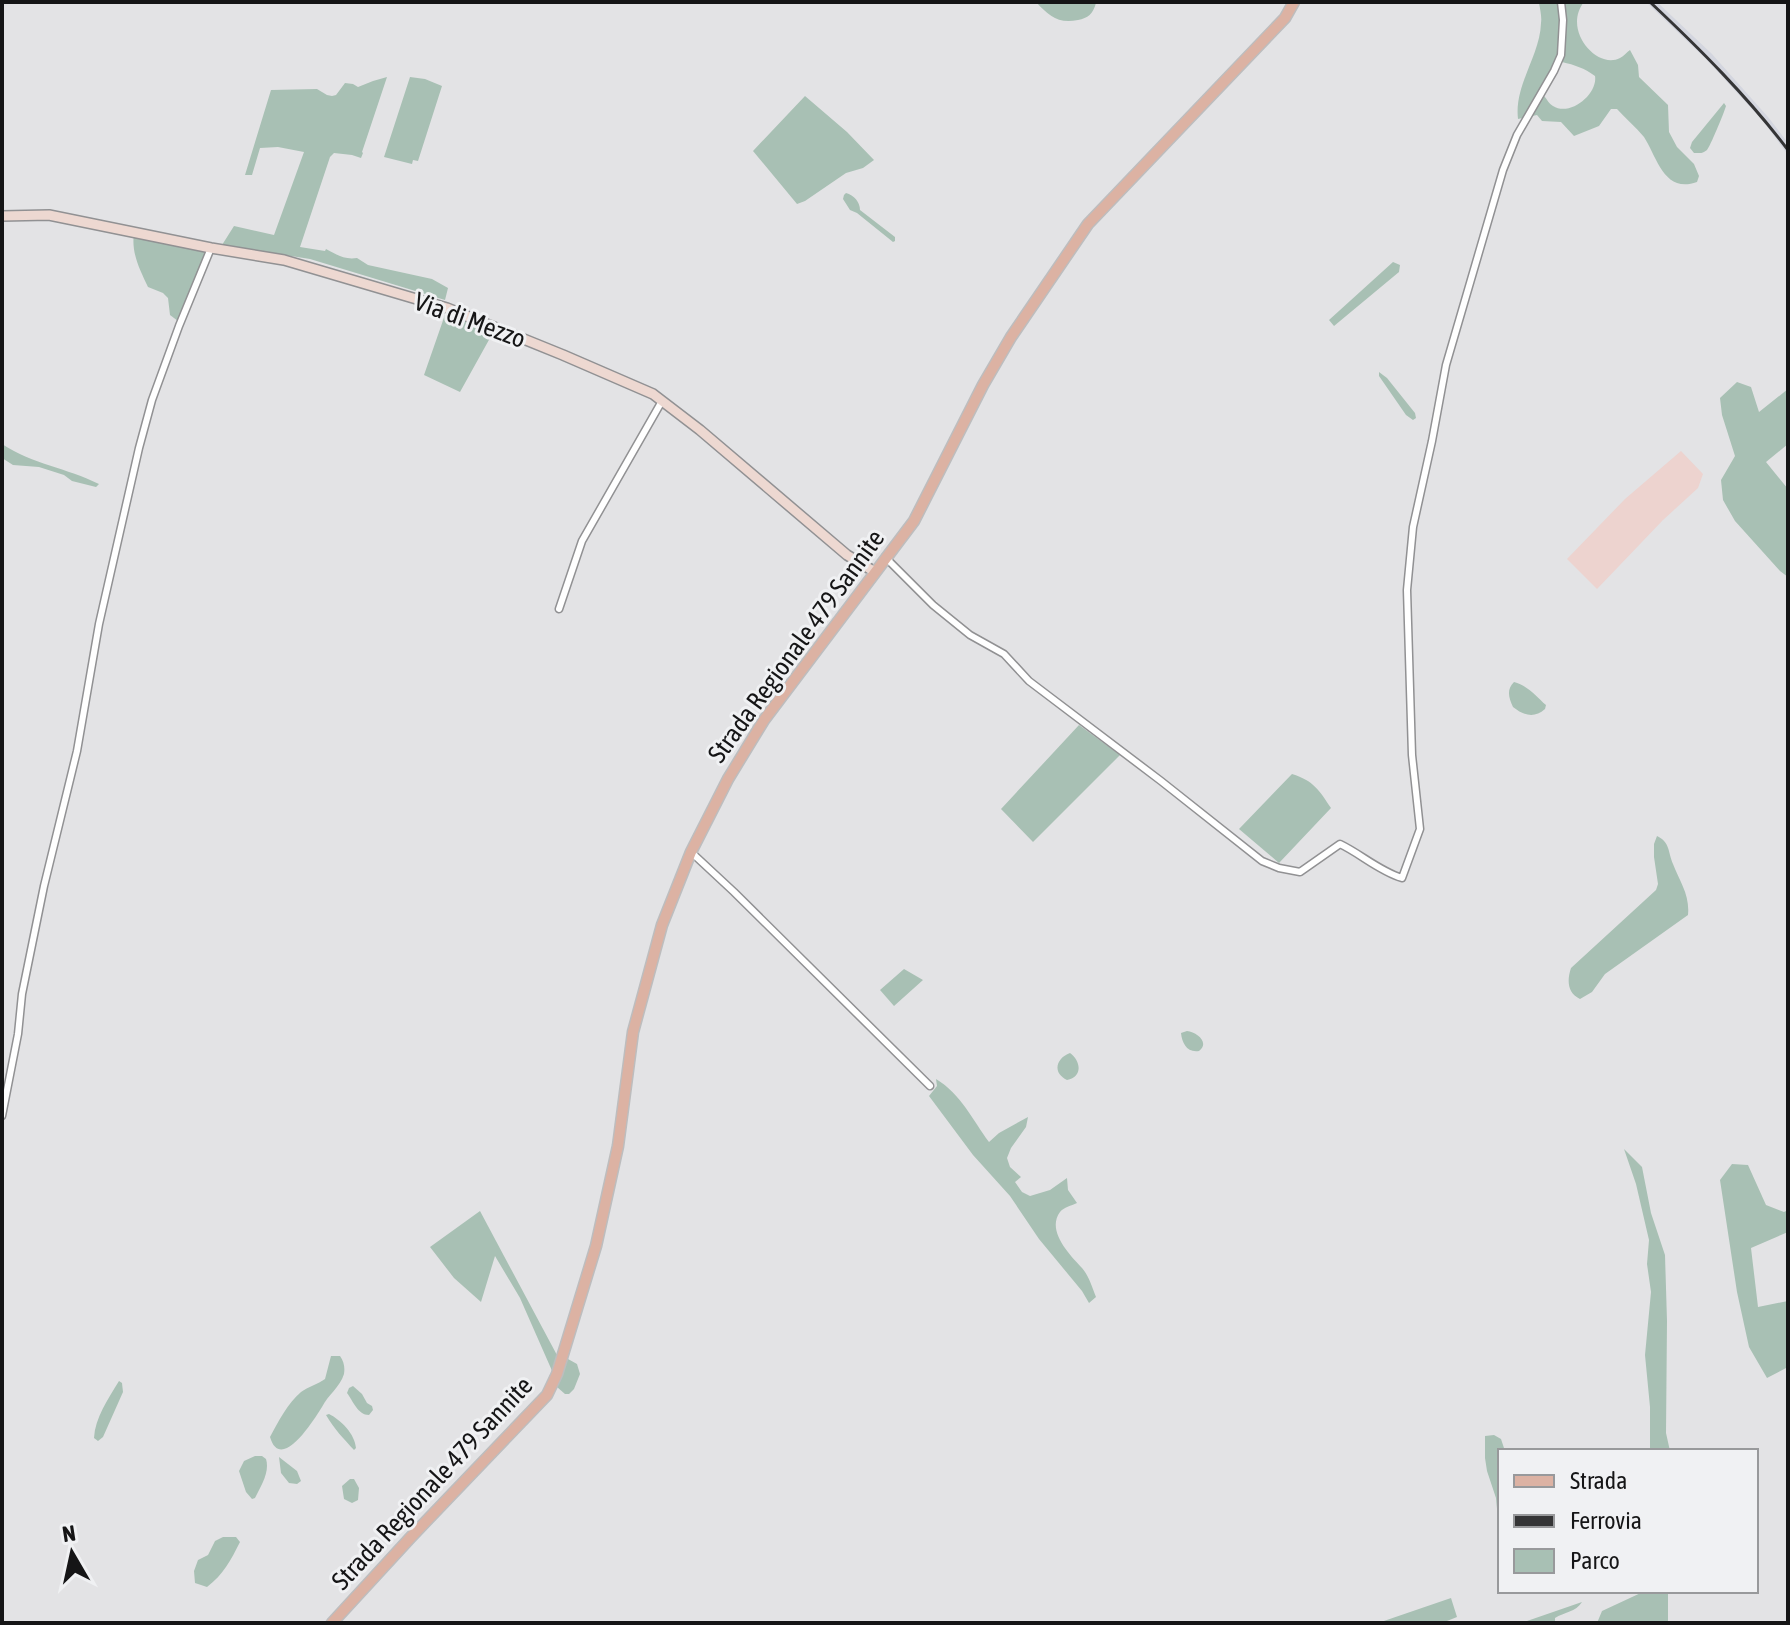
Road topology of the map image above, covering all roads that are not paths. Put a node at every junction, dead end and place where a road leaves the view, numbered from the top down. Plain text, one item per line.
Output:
1 (1294, 2) edge
2 (1561, 2) edge
3 (2, 216) edge
4 (211, 248) junction
5 (662, 401) junction
6 (885, 557) junction
7 (875, 572) junction
8 (559, 609) dead end
9 (691, 852) junction
10 (930, 1086) dead end
11 (2, 1116) edge
12 (332, 1623) edge

1 - 6 main road, Strada Regionale 479 Sannite
2 - 6 street
3 - 4 main road, Via di Mezzo
4 - 5 main road, Via di Mezzo
4 - 11 street
5 - 7 main road, Via di Mezzo
5 - 8 street
6 - 7 main road, Strada Regionale 479 Sannite
7 - 9 main road, Strada Regionale 479 Sannite
9 - 10 street
9 - 12 main road, Strada Regionale 479 Sannite

